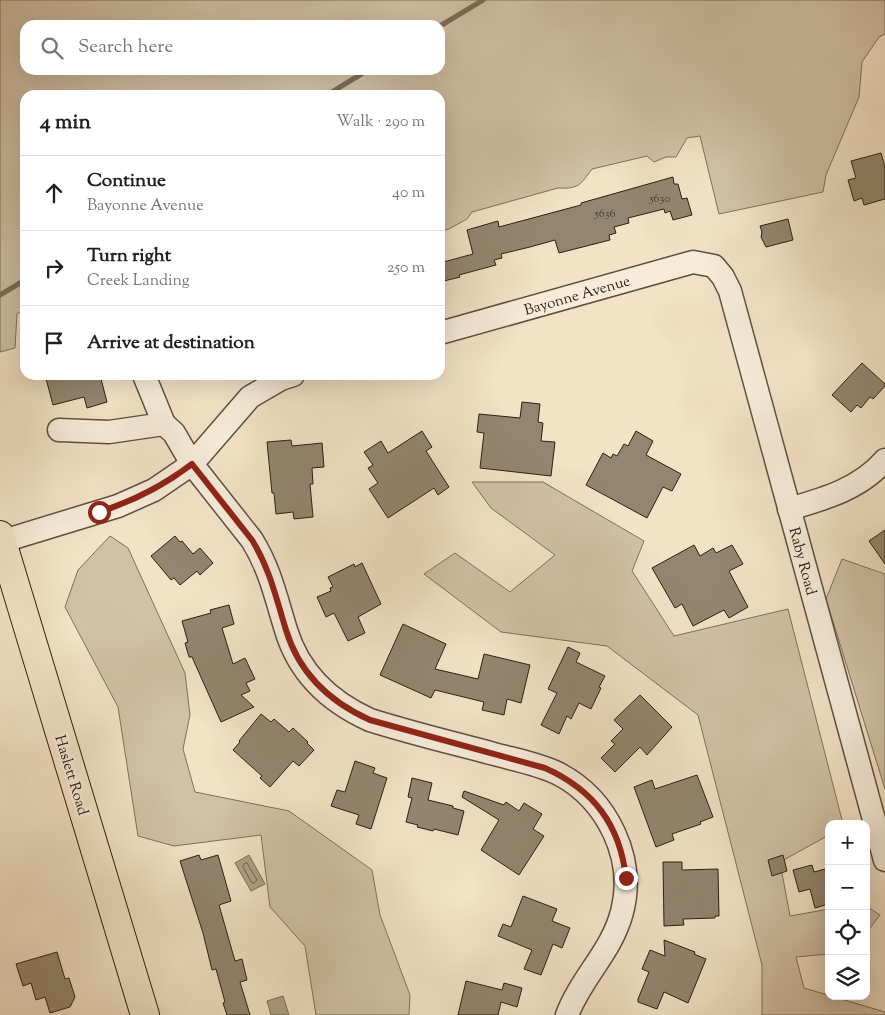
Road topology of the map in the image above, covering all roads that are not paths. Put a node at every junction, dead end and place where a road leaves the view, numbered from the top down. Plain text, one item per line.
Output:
1 (714, 266) joint
2 (445, 332) edge
3 (146, 380) edge
4 (279, 380) edge
5 (164, 424) junction
6 (58, 430) dead end
7 (885, 460) edge
8 (192, 464) junction
9 (789, 510) junction
10 (1, 540) edge
11 (885, 860) edge
12 (145, 1015) edge
13 (567, 1015) edge

1 - 2 street, Bayonne Avenue
1 - 9 street, Raby Road
3 - 5 street
4 - 8 street
5 - 6 street
5 - 8 street
7 - 9 street
8 - 10 street
8 - 13 street
9 - 11 street, Raby Road
10 - 12 main road, Haslett Road

